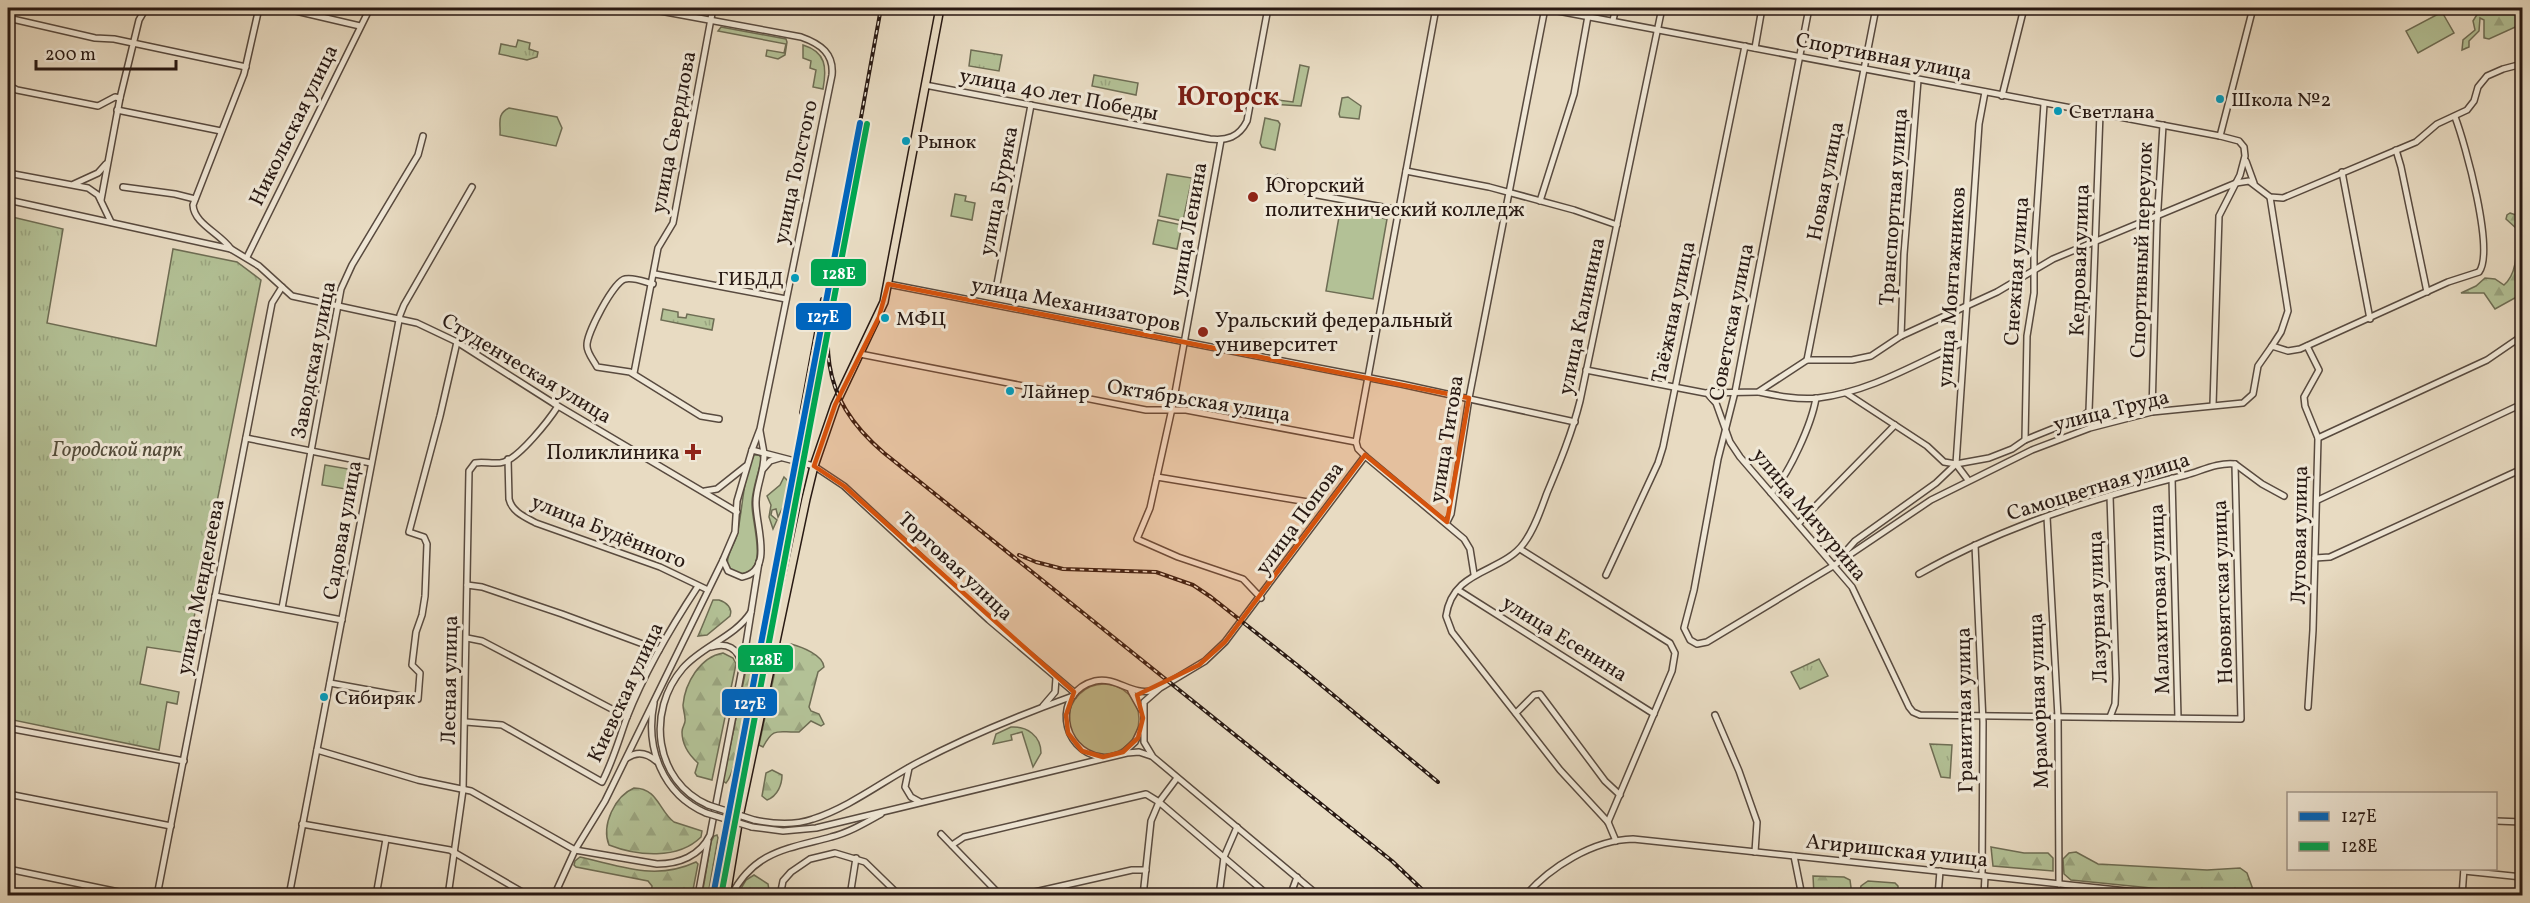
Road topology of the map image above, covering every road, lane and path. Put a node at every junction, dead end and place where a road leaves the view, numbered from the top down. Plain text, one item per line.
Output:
1 (146, 8) edge
2 (259, 8) edge
3 (283, 8) edge
4 (370, 8) edge
5 (644, 8) edge
6 (713, 8) edge
7 (940, 8) edge
8 (1268, 8) edge
9 (1436, 8) edge
10 (1544, 8) edge
11 (1616, 8) edge
12 (1662, 8) edge
13 (1762, 8) edge
14 (1809, 8) edge
15 (1876, 8) edge
16 (2024, 8) edge
17 (2253, 8) edge
18 (1588, 16) junction
19 (712, 19) junction
20 (9, 20) edge
21 (1613, 20) junction
22 (360, 26) junction
23 (1658, 28) junction
24 (133, 44) junction
25 (1745, 46) junction
26 (1755, 48) junction
27 (1801, 57) junction
28 (2523, 64) edge
29 (246, 67) junction
30 (1863, 69) junction
31 (1918, 80) junction
32 (8, 85) edge
33 (925, 85) junction
34 (1985, 92) junction
35 (2001, 96) junction
36 (120, 98) junction
37 (2044, 104) junction
38 (1031, 105) junction
39 (117, 110) junction
40 (2100, 113) junction
41 (2455, 117) junction
42 (2163, 125) junction
43 (221, 131) junction
44 (423, 136) dead end
45 (2220, 136) junction
46 (1221, 140) junction
47 (2396, 150) junction
48 (2245, 156) junction
49 (109, 160) junction
50 (1406, 171) junction
51 (2342, 172) junction
52 (8, 173) edge
53 (1278, 178) dead end
54 (2236, 183) junction
55 (2256, 184) junction
56 (72, 185) junction
57 (123, 187) dead end
58 (472, 187) dead end
59 (1509, 192) junction
60 (2270, 197) junction
61 (195, 199) junction
62 (8, 200) edge
63 (101, 200) junction
64 (1539, 201) junction
65 (1399, 210) junction
66 (2158, 215) junction
67 (111, 222) junction
68 (1617, 225) junction
69 (2097, 240) junction
70 (231, 249) junction
71 (247, 257) junction
72 (2034, 272) junction
73 (655, 274) junction
74 (653, 284) junction
75 (888, 284) junction
76 (997, 284) dead end
77 (282, 288) junction
78 (2427, 292) junction
79 (786, 298) junction
80 (1967, 305) junction
81 (338, 307) junction
82 (400, 319) junction
83 (2370, 319) junction
84 (1900, 336) junction
85 (2523, 336) edge
86 (457, 342) junction
87 (1964, 342) junction
88 (1185, 343) junction
89 (2272, 345) junction
90 (2307, 346) junction
91 (860, 354) junction
92 (1807, 360) junction
93 (1586, 370) junction
94 (634, 374) junction
95 (1367, 378) junction
96 (1675, 387) junction
97 (1735, 392) junction
98 (1758, 392) junction
99 (1705, 393) junction
100 (1846, 393) junction
101 (1469, 398) junction
102 (1816, 398) junction
103 (2523, 404) edge
104 (2213, 405) junction
105 (558, 406) junction
106 (2090, 408) joint
107 (1172, 410) junction
108 (2152, 412) junction
109 (718, 419) dead end
110 (1575, 422) junction
111 (1895, 425) junction
112 (760, 429) junction
113 (1726, 433) junction
114 (246, 438) junction
115 (2318, 438) junction
116 (2025, 440) junction
117 (1356, 444) junction
118 (752, 450) junction
119 (312, 451) junction
120 (764, 453) junction
121 (1365, 456) junction
122 (784, 458) junction
123 (508, 459) junction
124 (371, 463) junction
125 (1956, 464) junction
126 (2235, 464) junction
127 (746, 466) junction
128 (814, 466) junction
129 (1357, 466) junction
130 (2523, 469) edge
131 (763, 470) junction
132 (1157, 477) junction
133 (2172, 478) junction
134 (1968, 480) junction
135 (700, 490) junction
136 (1771, 493) junction
137 (2110, 496) junction
138 (2284, 496) dead end
139 (2318, 500) junction
140 (1308, 502) dead end
141 (737, 512) junction
142 (2047, 517) junction
143 (1447, 522) junction
144 (1798, 524) junction
145 (1975, 545) junction
146 (1520, 549) junction
147 (2315, 558) junction
148 (723, 560) junction
149 (759, 562) junction
150 (1833, 566) junction
151 (1474, 574) junction
152 (1919, 574) dead end
153 (1606, 575) dead end
154 (467, 585) junction
155 (698, 586) junction
156 (708, 590) junction
157 (1458, 590) junction
158 (215, 596) junction
159 (1261, 598) junction
160 (753, 605) junction
161 (282, 608) junction
162 (342, 620) junction
163 (467, 638) junction
164 (1690, 640) joint
165 (659, 650) junction
166 (702, 652) junction
167 (742, 669) junction
168 (1055, 676) junction
169 (330, 683) junction
170 (1125, 686) junction
171 (1160, 688) junction
172 (658, 690) junction
173 (1074, 694) junction
174 (1041, 707) junction
175 (2307, 708) dead end
176 (1516, 713) junction
177 (1142, 714) junction
178 (1654, 714) junction
179 (1715, 716) dead end
180 (1983, 716) junction
181 (627, 717) junction
182 (2058, 717) junction
183 (2110, 717) junction
184 (2178, 718) junction
185 (466, 722) junction
186 (1143, 723) junction
187 (8, 728) edge
188 (317, 750) junction
189 (1119, 755) junction
190 (1109, 757) junction
191 (1153, 757) junction
192 (625, 758) junction
193 (184, 761) junction
194 (657, 762) junction
195 (910, 767) junction
196 (1177, 778) junction
197 (464, 790) junction
198 (8, 794) edge
199 (1620, 795) junction
200 (921, 802) junction
201 (1159, 802) junction
202 (891, 810) junction
203 (2497, 821) edge
204 (1608, 822) junction
205 (2523, 822) edge
206 (302, 824) junction
207 (171, 826) junction
208 (1237, 827) junction
209 (941, 834) dead end
210 (710, 835) junction
211 (386, 839) junction
212 (1616, 841) junction
213 (952, 845) junction
214 (575, 850) junction
215 (1755, 852) junction
216 (455, 854) junction
217 (1794, 856) junction
218 (854, 857) junction
219 (1224, 857) junction
220 (8, 869) edge
221 (1146, 870) junction
222 (2464, 870) edge
223 (1940, 871) junction
224 (1983, 875) junction
225 (1297, 877) junction
226 (2523, 877) edge
227 (2059, 884) junction
228 (138, 896) edge
229 (157, 896) edge
230 (289, 896) edge
231 (376, 896) edge
232 (448, 896) edge
233 (529, 896) edge
234 (554, 896) edge
235 (698, 896) edge
236 (726, 896) edge
237 (731, 896) edge
238 (780, 896) edge
239 (850, 896) edge
240 (900, 896) edge
241 (1001, 896) edge
242 (1017, 896) edge
243 (1143, 896) edge
244 (1219, 896) edge
245 (1269, 896) edge
246 (1290, 896) edge
247 (1318, 896) edge
248 (1525, 896) edge
249 (1802, 896) edge
250 (1938, 896) edge
251 (1984, 896) edge
252 (2174, 896) edge
253 (2462, 896) edge

1 - 24 street
2 - 29 street
3 - 22 street
4 - 22 street, Никольская улица
5 - 19 street
6 - 19 street, улица Свердлова
7 - 33 main road
8 - 46 street, улица Ленина
9 - 50 street, улица Попова
10 - 18 street, Спортивная улица
10 - 59 street, улица Титова
11 - 21 street
12 - 23 street, улица Калинина
13 - 26 street
14 - 27 street, Советская улица
15 - 30 street, Новая улица
16 - 35 street
17 - 45 street
18 - 21 street, Спортивная улица
18 - 64 street
19 - 73 street, улица Свердлова
19 - 79 street, улица Толстого
20 - 24 street
21 - 23 street, Спортивная улица
22 - 71 street, Никольская улица
23 - 25 street, Спортивная улица
23 - 68 street, улица Калинина
24 - 29 street
24 - 36 street
25 - 26 street, Спортивная улица
25 - 96 street, Таёжная улица
26 - 27 street, Спортивная улица
27 - 30 street, Спортивная улица
27 - 97 street, Советская улица
28 - 41 street
29 - 43 street
30 - 31 street, Спортивная улица
30 - 92 street, Новая улица
31 - 34 street, Спортивная улица
31 - 84 street, Транспортная улица
32 - 36 street
33 - 38 street, улица 40 лет Победы
33 - 75 main road
34 - 35 street, Спортивная улица
34 - 80 street, улица Монтажников
35 - 37 street, Спортивная улица
36 - 39 street
37 - 40 street, Спортивная улица
37 - 72 street, Снежная улица
38 - 46 street, улица 40 лет Победы
38 - 76 street, улица Буряка
39 - 43 street
39 - 49 street
40 - 42 street, Спортивная улица
40 - 69 street, Кедровая улица
41 - 47 street
41 - 78 street
42 - 45 street, Спортивная улица
42 - 66 street, Спортивный переулок
43 - 61 street
44 - 81 street, Заводская улица
45 - 48 street, Спортивная улица
46 - 88 street, улица Ленина
47 - 51 street
47 - 78 street
48 - 54 street
48 - 55 street
49 - 56 street
49 - 63 street
50 - 59 street
50 - 65 street, улица Попова
51 - 60 street
51 - 83 street
52 - 56 street
53 - 65 street
54 - 55 street
54 - 66 street
54 - 104 street
55 - 60 street
56 - 63 street
57 - 61 street
58 - 82 street, Садовая улица
59 - 64 street
59 - 101 street, улица Титова
60 - 89 street
61 - 70 street
62 - 67 street, Студенческая улица
63 - 67 street
64 - 68 street
65 - 95 street, улица Попова
66 - 69 street
66 - 108 street, Спортивный переулок
67 - 70 street, Студенческая улица
68 - 93 street, улица Калинина
69 - 72 street
69 - 106 street, Кедровая улица
70 - 71 street, Студенческая улица
71 - 77 street, Студенческая улица
72 - 80 street
72 - 116 street, Снежная улица
73 - 74 street, улица Свердлова
73 - 79 street
74 - 94 street, улица Свердлова
74 - 94 street
75 - 88 street, улица Механизаторов
75 - 91 main road
77 - 81 street, Студенческая улица
77 - 114 street, улица Менделеева
78 - 83 street
79 - 112 street, улица Толстого
80 - 84 street
80 - 87 street, улица Монтажников
81 - 82 street, Студенческая улица
81 - 119 street, Заводская улица
82 - 86 street, Студенческая улица
82 - 124 street, Садовая улица
83 - 90 street
84 - 92 street
85 - 115 street
86 - 105 street, Студенческая улица
86 - 169 street
87 - 100 street
87 - 125 street, улица Монтажников
88 - 95 street, улица Механизаторов
88 - 107 street, улица Ленина
89 - 90 street
89 - 104 street, улица Труда
90 - 115 street, Луговая улица
91 - 107 street, Октябрьская улица
91 - 128 main road
92 - 98 street
93 - 96 street
93 - 110 street, улица Калинина
94 - 109 street
95 - 101 street, улица Механизаторов
95 - 117 street, улица Попова
96 - 99 street
96 - 153 street, Таёжная улица
97 - 98 street
97 - 99 street
97 - 113 street, Советская улица
98 - 102 street
99 - 113 street, улица Мичурина
100 - 102 street
100 - 111 street
101 - 110 street, улица Механизаторов
101 - 143 street, улица Титова
102 - 136 street
103 - 139 street
104 - 108 street, улица Труда
105 - 123 street
105 - 135 street, Студенческая улица
106 - 116 street, улица Труда
107 - 117 street, Октябрьская улица
107 - 132 street, улица Ленина
108 - 134 street, улица Труда
110 - 146 street, улица Калинина
111 - 125 street
111 - 144 street
112 - 118 street
112 - 120 street
113 - 136 street, улица Мичурина
113 - 164 street, Советская улица
114 - 119 street
114 - 158 street, улица Менделеева
115 - 139 street, Луговая улица
116 - 125 street, улица Труда
117 - 121 street, улица Попова
117 - 129 street
118 - 120 street, Торговая улица
118 - 127 street
119 - 124 street
119 - 161 street, Заводская улица
120 - 122 street, Торговая улица
120 - 131 street
121 - 129 street, улица Попова
121 - 143 street
122 - 128 street, Торговая улица
122 - 131 street
123 - 154 street, Лесная улица
123 - 155 street, улица Будённого
124 - 162 street, Садовая улица
125 - 134 street
125 - 150 street, улица Труда
126 - 133 street, Самоцветная улица
126 - 138 street
126 - 184 street, Нововятская улица
127 - 135 street
127 - 141 street
128 - 168 street, Торговая улица
128 - 236 main road
129 - 159 street, улица Попова
130 - 147 street
131 - 149 street
132 - 140 street
132 - 159 street, улица Ленина
133 - 137 street, Самоцветная улица
133 - 184 street, Малахитовая улица
134 - 150 street, улица Труда
135 - 141 street, Студенческая улица
136 - 144 street, улица Мичурина
137 - 142 street, Самоцветная улица
137 - 183 street, Лазурная улица
139 - 147 street, Луговая улица
141 - 148 street
142 - 145 street, Самоцветная улица
142 - 182 street, Мраморная улица
143 - 151 street
144 - 150 street, улица Мичурина
145 - 152 street, Самоцветная улица
145 - 180 street, Гранитная улица
146 - 151 street, улица Калинина
146 - 178 street
147 - 175 street, Луговая улица
148 - 149 street
148 - 156 street
149 - 160 street
150 - 164 street, улица Труда
150 - 180 street, улица Мичурина
151 - 157 street, улица Калинина
154 - 163 street, Лесная улица
154 - 165 street
155 - 156 street, улица Будённого
155 - 165 street, Киевская улица
156 - 172 street
157 - 176 street
157 - 178 street, улица Есенина
158 - 161 street
158 - 193 street, улица Менделеева
159 - 171 street, улица Попова
160 - 166 street
160 - 167 street
161 - 162 street
162 - 169 street, Садовая улица
163 - 181 street
163 - 185 street, Лесная улица
165 - 181 street, Киевская улица
166 - 167 street
166 - 195 street, bridge
167 - 210 street
168 - 173 street, Торговая улица
168 - 174 street
169 - 188 street, Садовая улица
170 - 171 street
170 - 173 street
170 - 177 street
171 - 177 street
172 - 192 street
172 - 194 street
173 - 174 street
173 - 190 street
174 - 195 street
176 - 199 street
176 - 204 street
177 - 186 street
178 - 199 street
179 - 215 street
180 - 182 street
180 - 224 street, Гранитная улица
181 - 185 street, Киевская улица
182 - 183 street
182 - 227 street, Мраморная улица
183 - 184 street
185 - 197 street, Лесная улица
186 - 189 street
186 - 191 street
187 - 193 street
188 - 197 street
188 - 206 street, Садовая улица
189 - 190 street
189 - 191 street
190 - 200 street
191 - 196 street
192 - 194 street
192 - 214 street
193 - 207 street, улица Менделеева
194 - 202 street, bridge
195 - 200 street
196 - 201 street
196 - 208 street
197 - 214 street
197 - 216 street, Лесная улица
198 - 207 street
199 - 204 street
200 - 202 street
201 - 213 street
201 - 219 street
201 - 221 street
202 - 237 street
203 - 205 street
204 - 212 street
206 - 211 street
206 - 230 street, Садовая улица
207 - 229 street, улица Менделеева
208 - 219 street
208 - 225 street
209 - 213 street
210 - 214 street
210 - 235 street
211 - 216 street
211 - 231 street
212 - 215 street, Агиришская улица
212 - 248 street, Агиришская улица
213 - 241 street
214 - 234 street
215 - 217 street, Агиришская улица
216 - 232 street, Лесная улица
216 - 233 street
217 - 223 street, Агиришская улица
217 - 249 street
218 - 238 street
218 - 239 street
218 - 240 street
219 - 244 street
219 - 245 street
220 - 228 street
221 - 242 street
221 - 243 street
222 - 226 street
222 - 253 street
223 - 224 street, Агиришская улица
223 - 250 street
224 - 227 street, Агиришская улица
224 - 251 street, Гранитная улица
225 - 246 street
225 - 247 street
227 - 252 street, Агиришская улица

